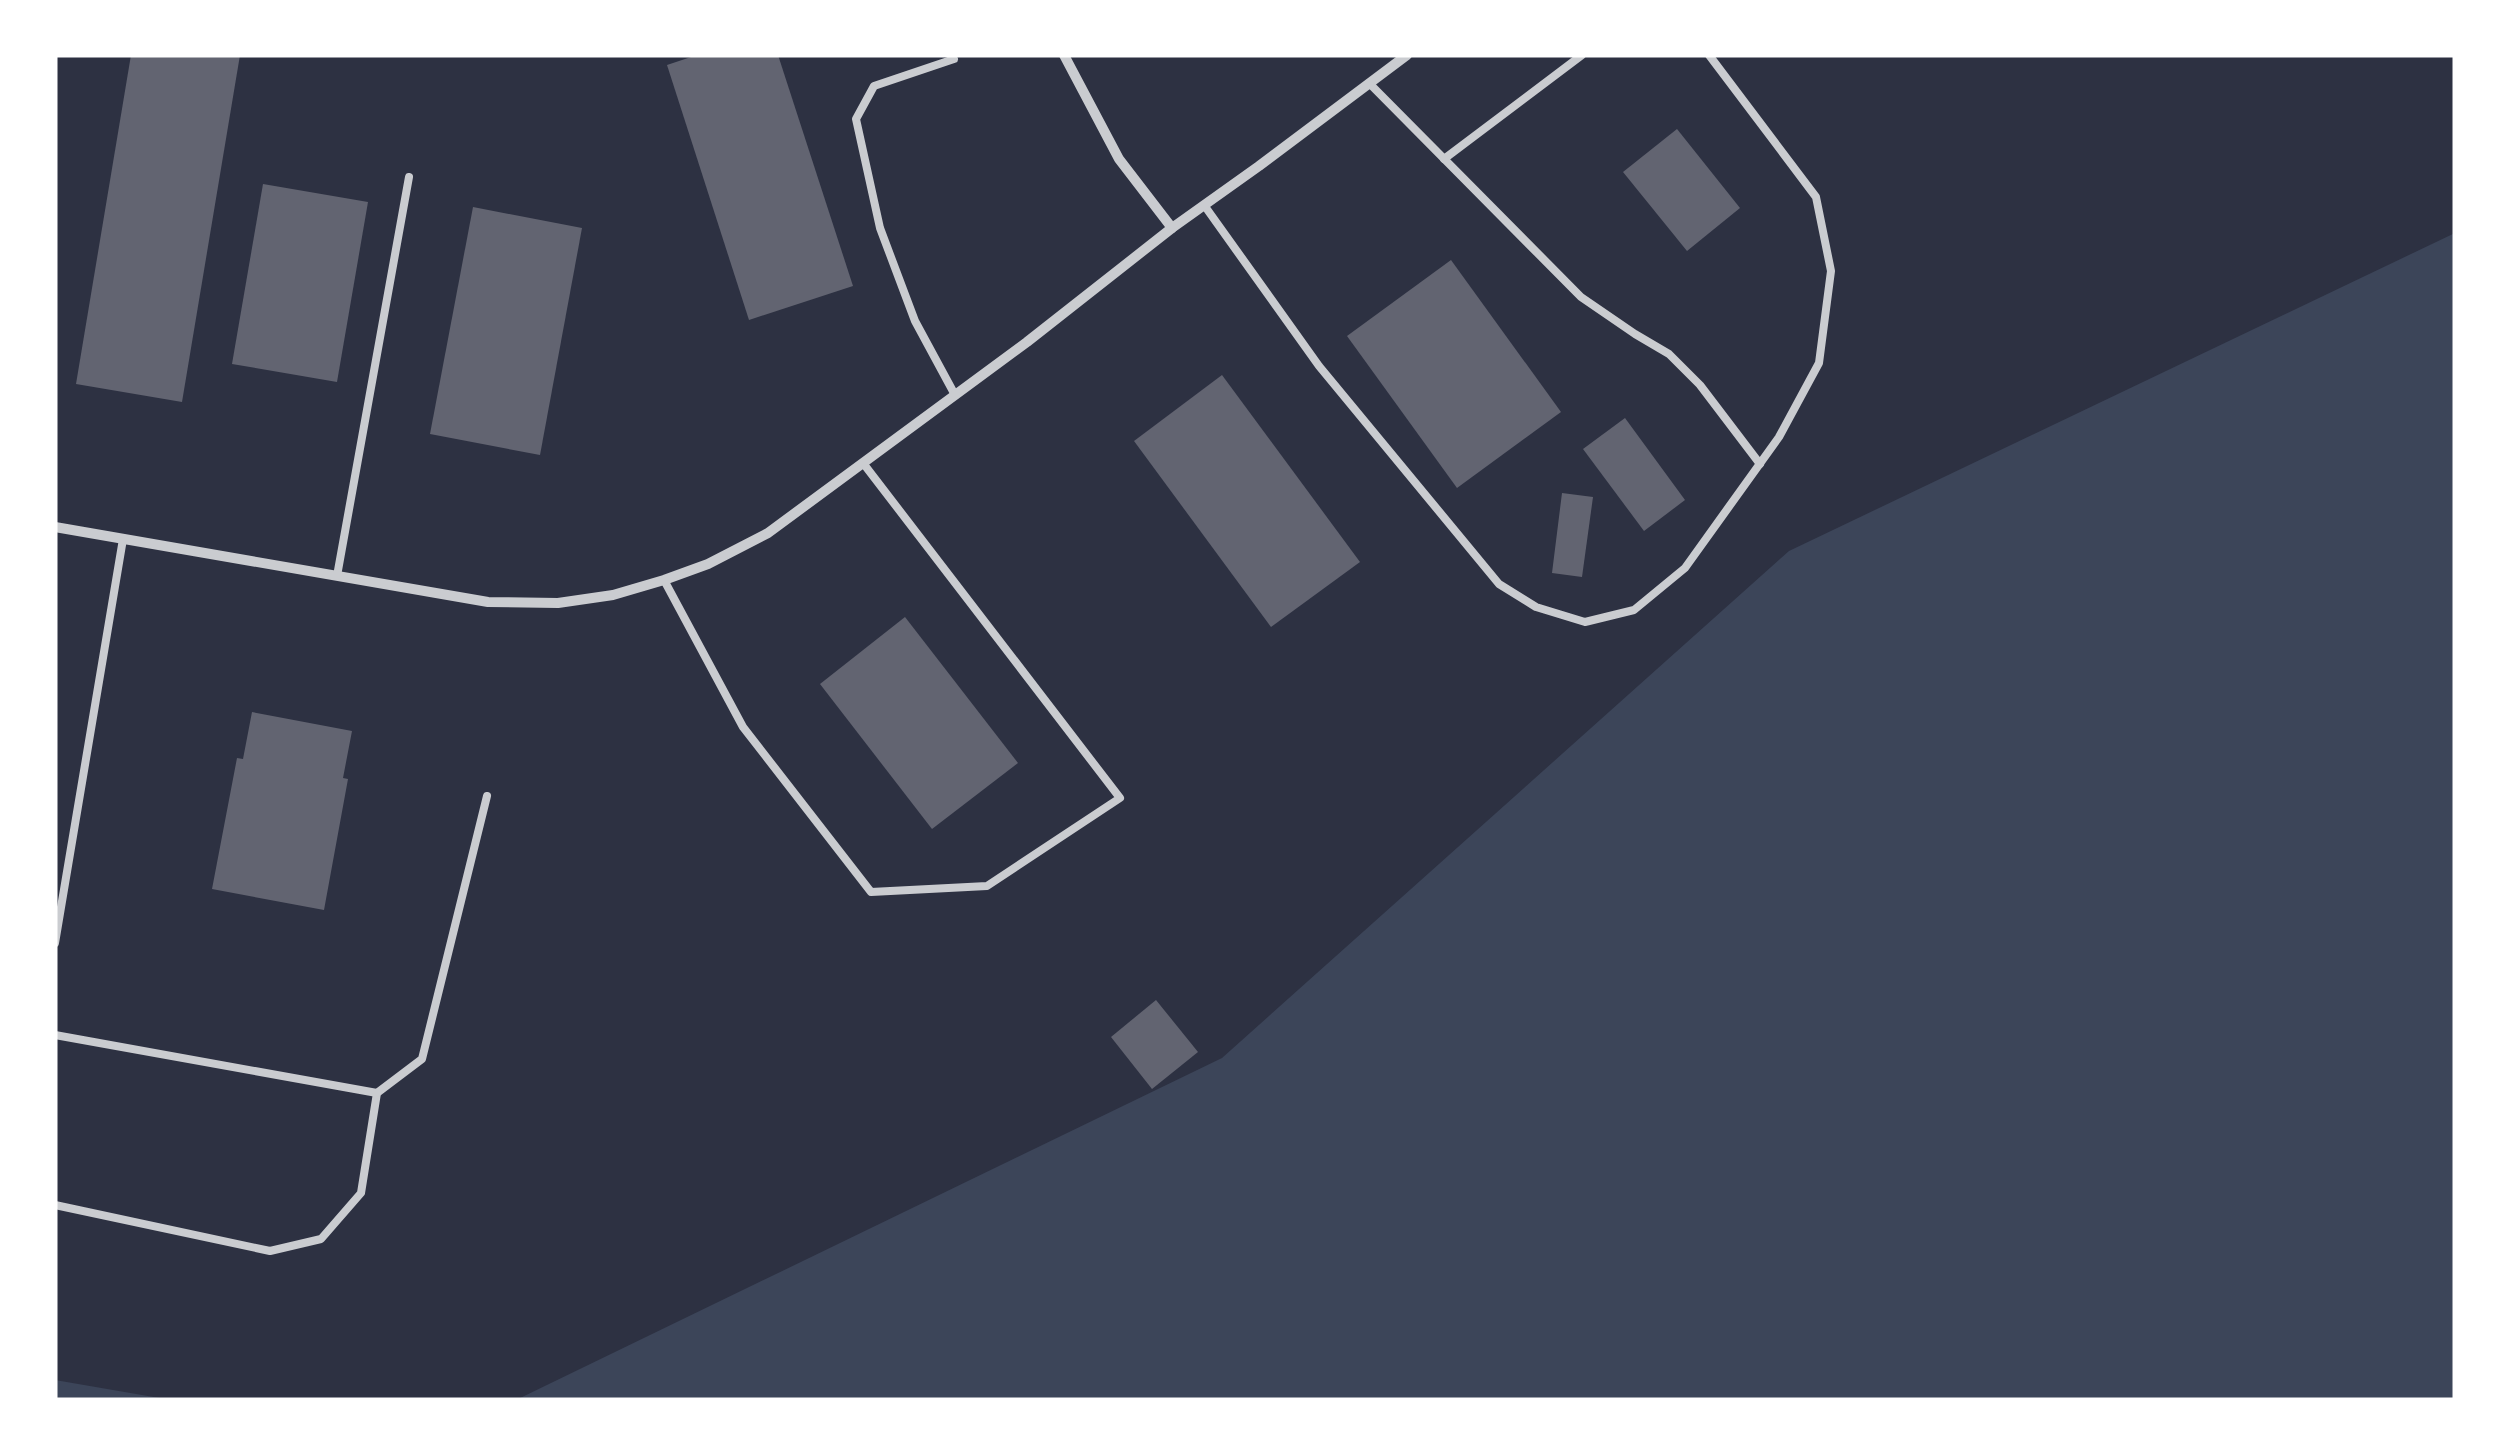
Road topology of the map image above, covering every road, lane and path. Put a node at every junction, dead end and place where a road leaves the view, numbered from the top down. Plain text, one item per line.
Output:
1 (1064, 55) edge
2 (1407, 55) edge
3 (1582, 55) edge
4 (1709, 55) edge
5 (954, 60) dead end
6 (1369, 84) junction
7 (1444, 160) junction
8 (409, 178) dead end
9 (1204, 205) junction
10 (1172, 228) junction
11 (954, 395) junction
12 (862, 463) junction
13 (1760, 464) junction
14 (55, 526) edge
15 (124, 538) junction
16 (336, 576) junction
17 (664, 580) junction
18 (487, 796) dead end
19 (55, 943) edge
20 (55, 1035) edge
21 (376, 1093) junction
22 (55, 1205) edge

1 - 10 street
2 - 6 street
3 - 7 lane
4 - 13 lane
5 - 11 lane
6 - 7 lane
6 - 9 street
7 - 13 lane
8 - 16 lane
9 - 10 street
9 - 13 lane
10 - 11 street
11 - 12 street
12 - 17 street
12 - 17 lane
14 - 15 street
15 - 16 street
15 - 19 lane
16 - 17 street
18 - 21 lane
20 - 21 lane
21 - 22 lane

